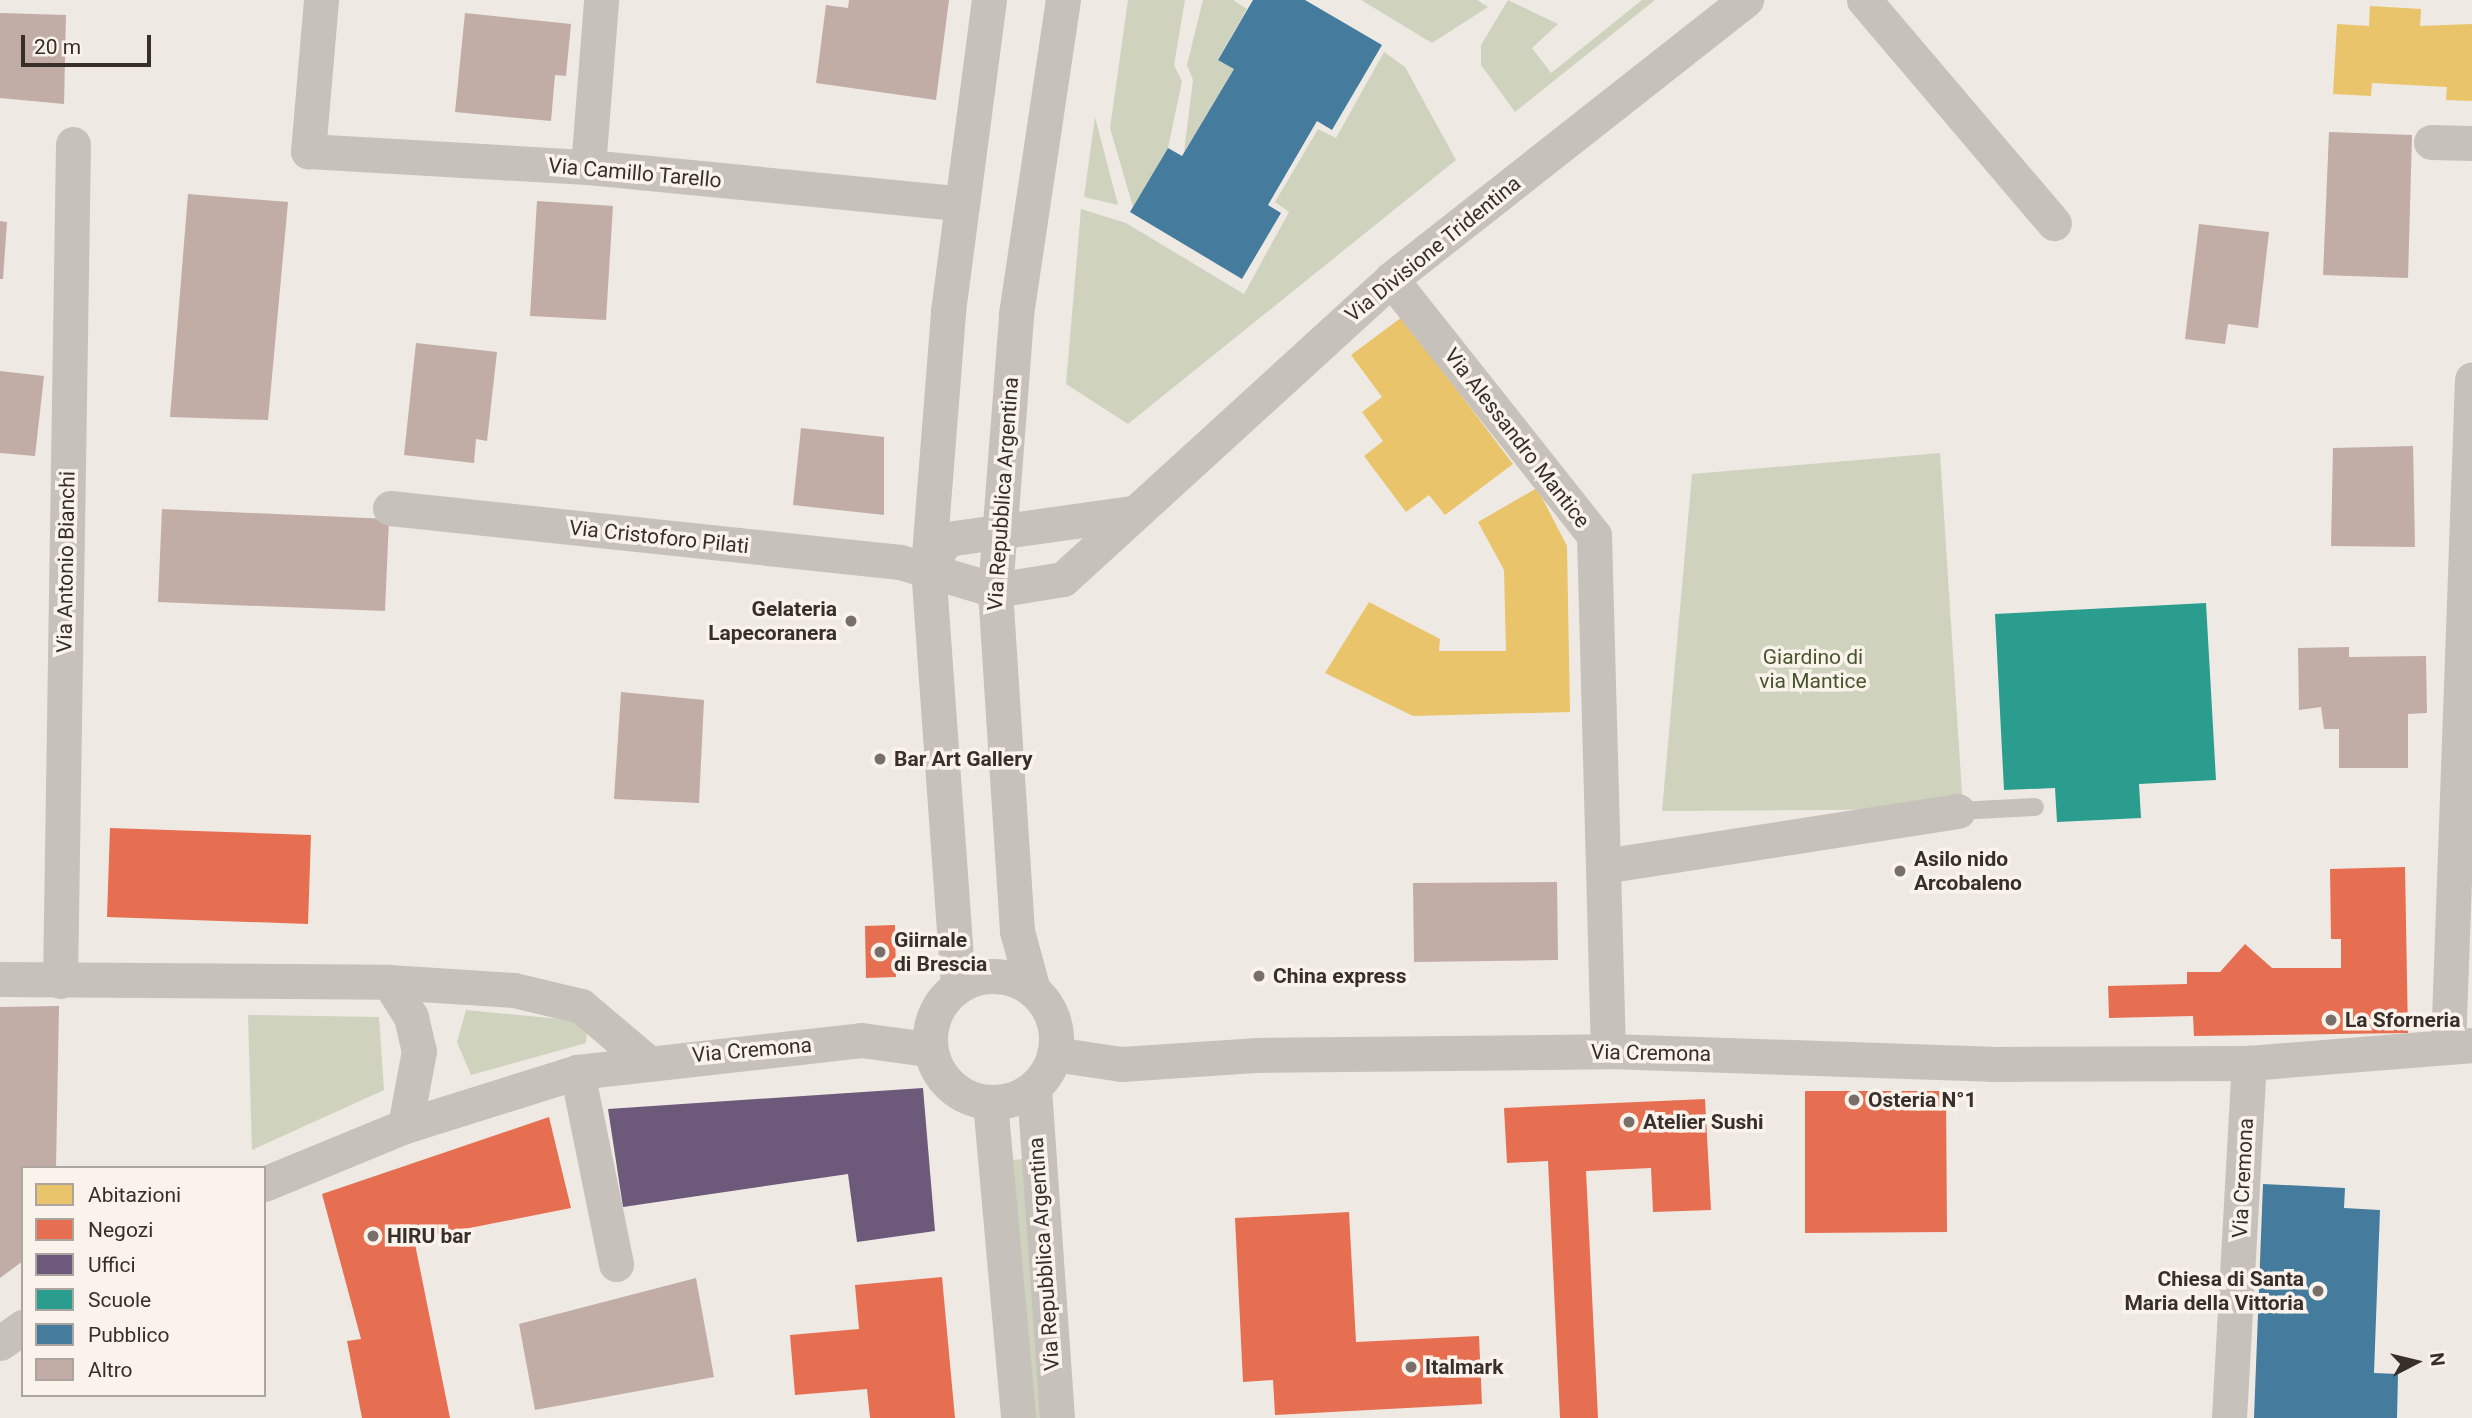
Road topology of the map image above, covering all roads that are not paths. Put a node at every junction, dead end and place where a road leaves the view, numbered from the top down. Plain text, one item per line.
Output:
1 (321, 0) edge
2 (601, 0) edge
3 (989, 0) edge
4 (1063, 0) edge
5 (1746, 0) edge
6 (1864, 0) edge
7 (2431, 142) dead end
8 (2472, 143) edge
9 (73, 144) dead end
10 (588, 167) junction
11 (962, 204) junction
12 (2054, 223) dead end
13 (1391, 279) junction
14 (2472, 379) edge
15 (390, 508) dead end
16 (1133, 513) junction
17 (998, 531) junction
18 (928, 567) junction
19 (995, 590) junction
20 (2035, 807) dead end
21 (1958, 811) joint
22 (1603, 866) junction
23 (0, 979) edge
24 (60, 981) junction
25 (389, 982) junction
26 (958, 986) junction
27 (1033, 990) junction
28 (2460, 1046) edge
29 (928, 1049) junction
30 (1608, 1051) junction
31 (1054, 1054) junction
32 (646, 1060) junction
33 (2249, 1063) junction
34 (576, 1072) junction
35 (1034, 1089) junction
36 (990, 1101) junction
37 (405, 1126) junction
38 (266, 1183) edge
39 (616, 1264) dead end
40 (21, 1328) edge
41 (0, 1343) edge
42 (1018, 1418) edge
43 (1057, 1418) edge
44 (2229, 1418) edge

1 - 10 street, Via Camillo Tarello
2 - 10 street
3 - 11 street
4 - 17 street, Via Repubblica Argentina
5 - 13 street, Via Divisione Tridentina
6 - 12 street
7 - 8 street
9 - 24 street, Via Antonio Bianchi
10 - 11 street, Via Camillo Tarello
11 - 18 street
13 - 16 street, Via Divisione Tridentina
13 - 22 street, Via Alessandro Mantice
14 - 28 street
15 - 18 street, Via Cristoforo Pilati
16 - 17 street
16 - 19 street, Via Divisione Tridentina
17 - 18 street
17 - 19 street, Via Repubblica Argentina
18 - 19 street, Via Divisione Tridentina
18 - 26 street
19 - 27 street, Via Repubblica Argentina
20 - 21 lane
21 - 22 street
22 - 30 street, Via Alessandro Mantice
23 - 24 street
24 - 25 street
25 - 32 street
25 - 37 street
26 - 27 street
26 - 29 street
27 - 31 street, Via Repubblica Argentina
28 - 33 street, Via Cremona
29 - 32 street, Via Cremona
29 - 36 street
30 - 31 street, Via Cremona
30 - 33 street, Via Cremona
31 - 35 street
32 - 34 street, Via Cremona
33 - 44 street, Via Cremona
34 - 37 street, Via Cremona
34 - 39 street
35 - 36 street
35 - 43 street, Via Repubblica Argentina
36 - 42 street, Via Repubblica Argentina
37 - 38 street, Via Cremona
40 - 41 street

